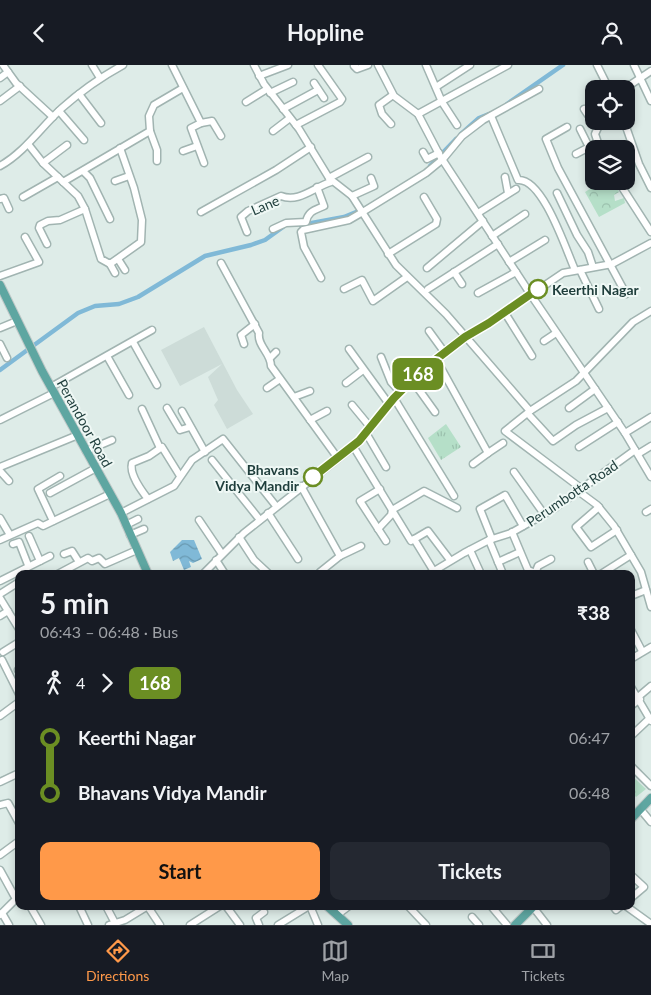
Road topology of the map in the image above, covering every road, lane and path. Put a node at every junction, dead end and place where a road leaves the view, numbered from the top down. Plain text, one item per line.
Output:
1 (3, 65) edge
2 (92, 65) edge
3 (123, 65) edge
4 (172, 65) edge
5 (254, 65) edge
6 (288, 65) edge
7 (318, 65) edge
8 (368, 65) edge
9 (378, 65) edge
10 (426, 65) edge
11 (470, 65) edge
12 (508, 65) edge
13 (597, 65) edge
14 (634, 65) edge
15 (354, 66) edge
16 (462, 67) edge
17 (651, 71) edge
18 (8, 73) junction
19 (259, 76) junction
20 (0, 78) edge
21 (100, 78) junction
22 (640, 78) junction
23 (604, 80) edge
24 (293, 81) dead end
25 (635, 81) edge
26 (314, 83) dead end
27 (20, 86) junction
28 (183, 87) junction
29 (436, 87) junction
30 (539, 89) dead end
31 (269, 91) junction
32 (318, 91) junction
33 (79, 94) junction
34 (392, 95) junction
35 (324, 98) dead end
36 (0, 101) edge
37 (651, 101) edge
38 (246, 102) dead end
39 (442, 102) junction
40 (283, 109) junction
41 (59, 111) junction
42 (418, 114) junction
43 (491, 116) junction
44 (53, 117) junction
45 (290, 118) junction
46 (101, 123) dead end
47 (201, 123) junction
48 (391, 123) dead end
49 (296, 125) junction
50 (457, 125) dead end
51 (567, 127) dead end
52 (580, 129) dead end
53 (627, 130) edge
54 (150, 131) junction
55 (273, 131) dead end
56 (221, 136) dead end
57 (84, 140) dead end
58 (586, 140) edge
59 (28, 144) junction
60 (67, 145) dead end
61 (198, 146) junction
62 (310, 147) junction
63 (120, 148) junction
64 (585, 149) edge
65 (182, 151) dead end
66 (423, 152) dead end
67 (440, 154) junction
68 (576, 154) dead end
69 (368, 157) dead end
70 (157, 161) dead end
71 (43, 163) junction
72 (204, 163) dead end
73 (0, 167) edge
74 (83, 171) junction
75 (129, 176) junction
76 (58, 177) junction
77 (505, 177) dead end
78 (371, 178) dead end
79 (330, 180) junction
80 (116, 181) dead end
81 (63, 182) junction
82 (317, 187) junction
83 (651, 188) edge
84 (516, 189) dead end
85 (624, 190) edge
86 (508, 193) junction
87 (556, 193) dead end
88 (352, 196) junction
89 (23, 197) dead end
90 (424, 197) dead end
91 (0, 199) edge
92 (9, 209) dead end
93 (85, 209) junction
94 (201, 212) dead end
95 (361, 213) junction
96 (478, 213) junction
97 (525, 214) dead end
98 (110, 219) dead end
99 (483, 221) junction
100 (273, 229) dead end
101 (247, 232) dead end
102 (651, 232) edge
103 (492, 236) junction
104 (24, 237) dead end
105 (545, 239) dead end
106 (498, 243) junction
107 (651, 243) edge
108 (47, 244) dead end
109 (388, 254) junction
110 (118, 259) junction
111 (509, 261) junction
112 (221, 263) dead end
113 (110, 264) junction
114 (612, 264) junction
115 (593, 267) junction
116 (426, 268) dead end
117 (578, 270) junction
118 (124, 271) dead end
119 (454, 272) junction
120 (516, 272) junction
121 (115, 273) dead end
122 (0, 276) edge
123 (407, 277) junction
124 (321, 278) dead end
125 (462, 284) dead end
126 (0, 285) edge
127 (344, 289) dead end
128 (428, 289) dead end
129 (478, 293) dead end
130 (626, 294) dead end
131 (531, 295) junction
132 (599, 309) dead end
133 (651, 311) edge
134 (505, 313) junction
135 (17, 321) junction
136 (255, 324) junction
137 (0, 328) edge
138 (152, 330) dead end
139 (429, 331) dead end
140 (556, 333) junction
141 (465, 337) junction
142 (544, 341) dead end
143 (133, 342) junction
144 (0, 344) edge
145 (244, 344) dead end
146 (349, 349) dead end
147 (276, 352) dead end
148 (445, 353) junction
149 (107, 356) junction
150 (532, 356) dead end
151 (381, 357) dead end
152 (6, 358) dead end
153 (270, 358) junction
154 (436, 359) junction
155 (363, 370) junction
156 (584, 373) junction
157 (280, 379) junction
158 (412, 380) junction
159 (346, 383) dead end
160 (158, 385) dead end
161 (267, 388) dead end
162 (595, 389) junction
163 (53, 390) junction
164 (310, 391) dead end
165 (400, 392) junction
166 (129, 395) dead end
167 (294, 397) junction
168 (394, 398) junction
169 (389, 404) junction
170 (352, 405) dead end
171 (166, 408) dead end
172 (570, 408) dead end
173 (608, 408) junction
174 (142, 409) dead end
175 (182, 411) dead end
176 (327, 411) dead end
177 (435, 412) dead end
178 (530, 414) junction
179 (651, 417) edge
180 (0, 420) edge
181 (310, 420) junction
182 (618, 422) junction
183 (190, 427) junction
184 (371, 428) junction
185 (366, 433) junction
186 (625, 433) junction
187 (78, 435) junction
188 (112, 440) dead end
189 (503, 443) dead end
190 (651, 445) edge
191 (353, 446) junction
192 (579, 447) dead end
193 (160, 448) junction
194 (86, 451) junction
195 (205, 452) junction
196 (636, 452) junction
197 (488, 453) junction
198 (338, 457) junction
199 (212, 460) dead end
200 (473, 464) dead end
201 (386, 467) dead end
202 (96, 468) junction
203 (0, 469) edge
204 (514, 472) dead end
205 (180, 476) junction
206 (60, 477) dead end
207 (651, 477) edge
208 (9, 481) dead end
209 (301, 486) junction
210 (380, 489) junction
211 (580, 490) junction
212 (50, 493) dead end
213 (110, 493) junction
214 (454, 496) dead end
215 (148, 499) junction
216 (276, 507) junction
217 (599, 507) junction
218 (457, 508) dead end
219 (392, 509) junction
220 (121, 513) junction
221 (268, 513) junction
222 (544, 514) junction
223 (0, 518) edge
224 (138, 519) dead end
225 (199, 520) dead end
226 (260, 520) junction
227 (53, 521) junction
228 (126, 525) junction
229 (523, 526) junction
230 (144, 529) dead end
231 (378, 529) junction
232 (617, 530) junction
233 (512, 532) junction
234 (10, 535) junction
235 (130, 535) junction
236 (29, 536) dead end
237 (239, 537) junction
238 (414, 539) junction
239 (491, 539) junction
240 (0, 541) edge
241 (386, 541) dead end
242 (13, 544) dead end
243 (360, 547) dead end
244 (137, 550) junction
245 (470, 550) junction
246 (520, 552) junction
247 (64, 554) dead end
248 (222, 554) junction
249 (632, 555) junction
250 (50, 556) dead end
251 (340, 556) junction
252 (298, 559) dead end
253 (551, 559) dead end
254 (216, 560) junction
255 (450, 560) junction
256 (40, 561) junction
257 (78, 562) junction
258 (498, 562) junction
259 (588, 562) dead end
260 (28, 565) junction
261 (19, 570) edge
262 (65, 570) edge
263 (146, 570) edge
264 (206, 570) edge
265 (222, 570) edge
266 (265, 570) edge
267 (322, 570) edge
268 (430, 570) edge
269 (434, 570) edge
270 (479, 570) edge
271 (502, 570) edge
272 (528, 570) edge
273 (537, 570) edge
274 (592, 570) edge
275 (608, 570) edge
276 (15, 572) edge
277 (0, 581) edge
278 (15, 586) edge
279 (646, 590) junction
280 (635, 594) edge
281 (0, 596) edge
282 (651, 607) edge
283 (8, 611) junction
284 (0, 615) edge
285 (15, 622) edge
286 (635, 638) edge
287 (15, 644) edge
288 (651, 647) edge
289 (642, 651) junction
290 (3, 652) dead end
291 (635, 656) edge
292 (2, 660) dead end
293 (15, 686) edge
294 (651, 686) edge
295 (635, 692) edge
296 (639, 698) junction
297 (635, 702) edge
298 (15, 705) edge
299 (0, 716) edge
300 (649, 716) edge
301 (635, 732) edge
302 (635, 770) edge
303 (15, 775) edge
304 (0, 782) edge
305 (651, 786) edge
306 (651, 798) edge
307 (0, 805) edge
308 (641, 810) junction
309 (635, 815) edge
310 (15, 816) edge
311 (651, 822) edge
312 (15, 844) edge
313 (0, 855) edge
314 (0, 870) edge
315 (635, 879) edge
316 (15, 895) edge
317 (635, 895) edge
318 (15, 900) edge
319 (32, 910) edge
320 (81, 910) edge
321 (107, 910) edge
322 (140, 910) edge
323 (147, 910) edge
324 (214, 910) edge
325 (229, 910) edge
326 (302, 910) edge
327 (311, 910) edge
328 (331, 910) edge
329 (344, 910) edge
330 (412, 910) edge
331 (494, 910) edge
332 (531, 910) edge
333 (536, 910) edge
334 (632, 910) edge
335 (264, 912) dead end
336 (1, 914) edge
337 (337, 915) junction
338 (472, 917) dead end
339 (112, 924) edge
340 (157, 924) edge
341 (651, 924) edge
342 (9, 925) edge
343 (41, 925) edge
344 (88, 925) edge
345 (190, 925) edge
346 (240, 925) edge
347 (259, 925) edge
348 (278, 925) edge
349 (318, 925) edge
350 (348, 925) edge
351 (426, 925) edge
352 (479, 925) edge
353 (507, 925) edge
354 (515, 925) edge
355 (547, 925) edge

1 - 18 street
2 - 21 street
3 - 21 street
4 - 28 street
5 - 19 street
6 - 19 street
7 - 49 street
8 - 15 street
9 - 34 street
10 - 29 street
11 - 16 street
12 - 39 street
13 - 23 street
14 - 22 street
16 - 29 street
17 - 22 street
18 - 20 street
18 - 27 street
19 - 31 street
21 - 33 street
22 - 25 street
22 - 37 street
24 - 31 street
26 - 32 street
27 - 36 street
27 - 44 street
28 - 47 street
28 - 54 street
29 - 39 street
30 - 43 street
31 - 38 street
31 - 40 street
32 - 35 street
32 - 40 street
33 - 41 street
33 - 46 street
34 - 42 street
34 - 48 street
39 - 42 street
39 - 50 street
40 - 45 street
41 - 44 street
41 - 57 street
42 - 67 street
43 - 67 street
43 - 117 street
44 - 59 street
45 - 49 street
45 - 55 street
47 - 56 street
47 - 61 street
49 - 62 street
51 - 114 street
52 - 58 street
53 - 83 street
54 - 63 street
54 - 70 street
59 - 71 street
59 - 73 street
60 - 71 street
61 - 65 street
61 - 72 street
62 - 79 street
62 - 94 street
63 - 74 street
63 - 75 street
64 - 68 street
66 - 67 street
67 - 95 street
67 - 96 street
69 - 79 street, Lane
71 - 76 street
74 - 81 street
74 - 98 street
75 - 80 street
75 - 110 street
76 - 81 street
76 - 89 street
77 - 86 street
78 - 88 street
79 - 82 street, Lane
79 - 88 street
81 - 93 street
82 - 100 street
82 - 101 street, Lane
84 - 86 street
85 - 102 street
86 - 96 street
87 - 115 street
88 - 95 street
90 - 109 street
91 - 92 street
93 - 108 street
93 - 113 street
95 - 109 street
95 - 124 street
96 - 99 street
97 - 103 street
99 - 103 street
99 - 116 street
103 - 106 street
104 - 122 street
105 - 111 street
106 - 111 street
106 - 119 street
107 - 114 street
109 - 123 street
110 - 113 street
110 - 118 street
111 - 120 street
112 - 136 street
113 - 121 street
114 - 115 street
114 - 130 street
115 - 117 street
117 - 131 street
117 - 132 street
119 - 125 street
119 - 128 street
120 - 129 street
120 - 131 street
123 - 127 street
123 - 141 street
126 - 135 main road, Perandoor Road
131 - 134 street
131 - 140 street
133 - 156 street
134 - 141 street
134 - 150 street
135 - 137 street
135 - 163 main road, Perandoor Road
136 - 145 street
136 - 153 street
138 - 143 street
139 - 148 street
140 - 142 street
140 - 156 street
141 - 148 street
141 - 178 street
143 - 149 street
143 - 160 street
144 - 152 street
146 - 155 street
147 - 153 street
148 - 154 street
149 - 163 street
149 - 166 street
151 - 165 street
153 - 157 street
154 - 158 street
154 - 197 street
155 - 159 street
155 - 169 street
156 - 162 street
156 - 178 street
157 - 161 street
157 - 167 street
158 - 165 street
158 - 177 street
162 - 172 street
162 - 173 street
163 - 180 street
163 - 187 main road, Perandoor Road
164 - 167 street
165 - 168 street
167 - 181 street
168 - 169 street
168 - 214 street
169 - 184 street
170 - 184 street
171 - 183 street
173 - 178 street
173 - 182 street
174 - 193 street
175 - 183 street
176 - 181 street
178 - 211 street
179 - 186 street
181 - 198 street
182 - 186 street
182 - 192 street
183 - 195 street
184 - 185 street
185 - 191 street
185 - 201 street
186 - 196 street
187 - 194 main road, Perandoor Road
187 - 203 street
188 - 194 street
189 - 197 street
190 - 196 street, Perumbotta Road
191 - 198 street
191 - 210 street
193 - 205 street
193 - 215 street
194 - 202 main road, Perandoor Road
195 - 205 street
195 - 216 street
196 - 207 street
196 - 211 street, Perumbotta Road
197 - 200 street
198 - 209 street
199 - 226 street
202 - 212 street
202 - 213 main road, Perandoor Road
203 - 208 street
204 - 222 street
205 - 215 street
206 - 227 street
209 - 216 street
209 - 251 street
210 - 219 street
210 - 231 street
211 - 217 street
211 - 222 street, Perumbotta Road
213 - 220 main road, Perandoor Road
213 - 227 street
215 - 220 street
216 - 221 street
217 - 232 street
217 - 232 street
218 - 219 street
219 - 231 street
219 - 238 street
220 - 228 main road, Perandoor Road
221 - 226 street
221 - 252 street
222 - 229 street, Perumbotta Road
223 - 234 street
224 - 228 street
225 - 248 street
226 - 237 street
227 - 234 street
228 - 235 main road, Perandoor Road
229 - 233 street, Perumbotta Road
229 - 239 street
230 - 235 street
231 - 241 street
232 - 249 street
233 - 239 street, Perumbotta Road
233 - 246 street
234 - 240 street
235 - 244 main road, Perandoor Road
236 - 256 street
237 - 248 street
237 - 266 street
238 - 255 street
238 - 268 street
239 - 245 street, Perumbotta Road
239 - 258 street
242 - 260 street
243 - 251 street
244 - 257 street
244 - 263 main road, Perandoor Road
245 - 255 street, Perumbotta Road
245 - 270 street
246 - 258 street
246 - 272 street
247 - 257 street
248 - 254 street
249 - 275 street
249 - 279 street
250 - 256 street
251 - 267 street
253 - 273 street
254 - 264 street
254 - 265 street
255 - 269 street, Perumbotta Road
256 - 260 street
257 - 262 street
258 - 271 street
259 - 274 street
260 - 261 street
276 - 277 street
278 - 281 street
279 - 280 street
279 - 282 street
281 - 283 street
283 - 284 street
283 - 285 street
286 - 289 street
287 - 290 street
288 - 289 street
289 - 291 street
292 - 293 street
294 - 296 street
295 - 296 street
296 - 297 street
296 - 300 street
298 - 299 street
300 - 301 street
302 - 305 street
303 - 304 street
306 - 308 main road
307 - 310 street
308 - 309 main road
308 - 311 street
312 - 313 street
314 - 316 street
315 - 317 street
318 - 336 street
319 - 343 street
320 - 344 street
321 - 339 street
322 - 339 street
323 - 340 street
324 - 345 street
325 - 346 street
326 - 348 street
327 - 349 street
328 - 337 main road
329 - 337 street
330 - 351 street
331 - 353 street
332 - 354 main road
333 - 355 street
334 - 341 street
335 - 347 street
336 - 342 street
337 - 350 main road
338 - 352 street

